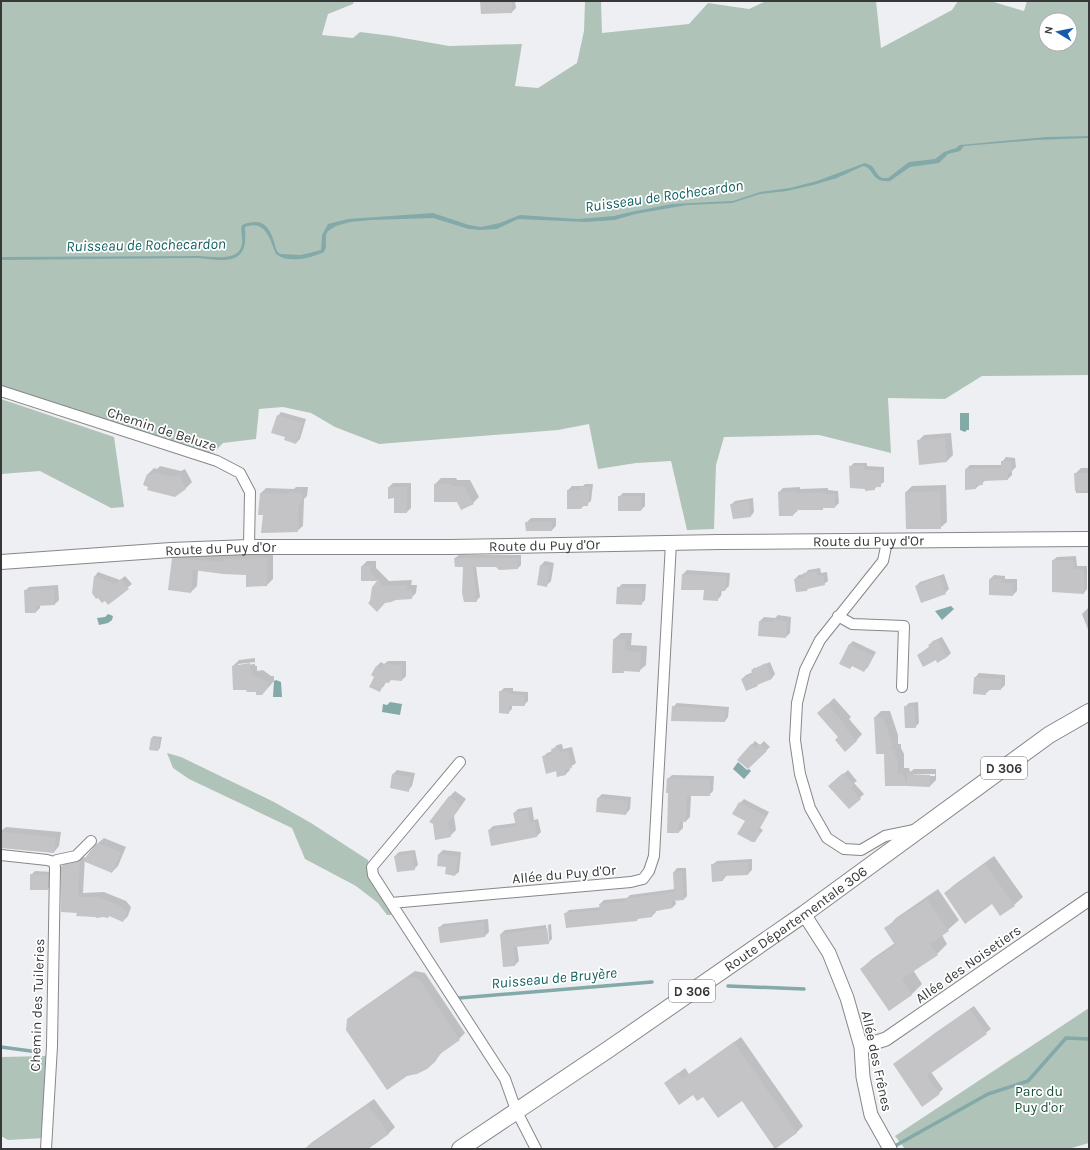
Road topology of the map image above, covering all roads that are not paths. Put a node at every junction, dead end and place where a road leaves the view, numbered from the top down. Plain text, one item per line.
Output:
1 (1, 391) edge
2 (1089, 539) edge
3 (887, 542) junction
4 (671, 543) junction
5 (249, 547) junction
6 (1, 562) edge
7 (838, 616) junction
8 (902, 687) dead end
9 (1089, 712) edge
10 (460, 762) dead end
11 (922, 828) junction
12 (91, 841) dead end
13 (1, 855) edge
14 (54, 862) junction
15 (1089, 899) edge
16 (391, 903) junction
17 (804, 914) junction
18 (861, 1047) junction
19 (516, 1110) junction
20 (46, 1149) edge
21 (460, 1149) edge
22 (536, 1149) edge
23 (890, 1149) edge

1 - 5 street, Chemin de Beluze
2 - 3 main road, Route du Puy d'Or
3 - 4 main road, Route du Puy d'Or
3 - 7 street
4 - 5 main road, Route du Puy d'Or
4 - 16 street, Allée du Puy d'Or
5 - 6 main road, Route du Puy d'Or
7 - 8 street
7 - 11 street
9 - 11 main road, Route Départementale 306 / D 306
10 - 16 street
11 - 17 main road, Route Départementale 306 / D 306
12 - 14 street
13 - 14 street
14 - 20 street, Chemin des Tuileries
15 - 18 street, Allée des Noisetiers
16 - 19 street
17 - 18 street, Allée des Frênes
17 - 19 main road, Route Départementale 306 / D 306
18 - 23 street, Allée des Frênes
19 - 21 main road, Route Départementale 306 / D 306
19 - 22 street

